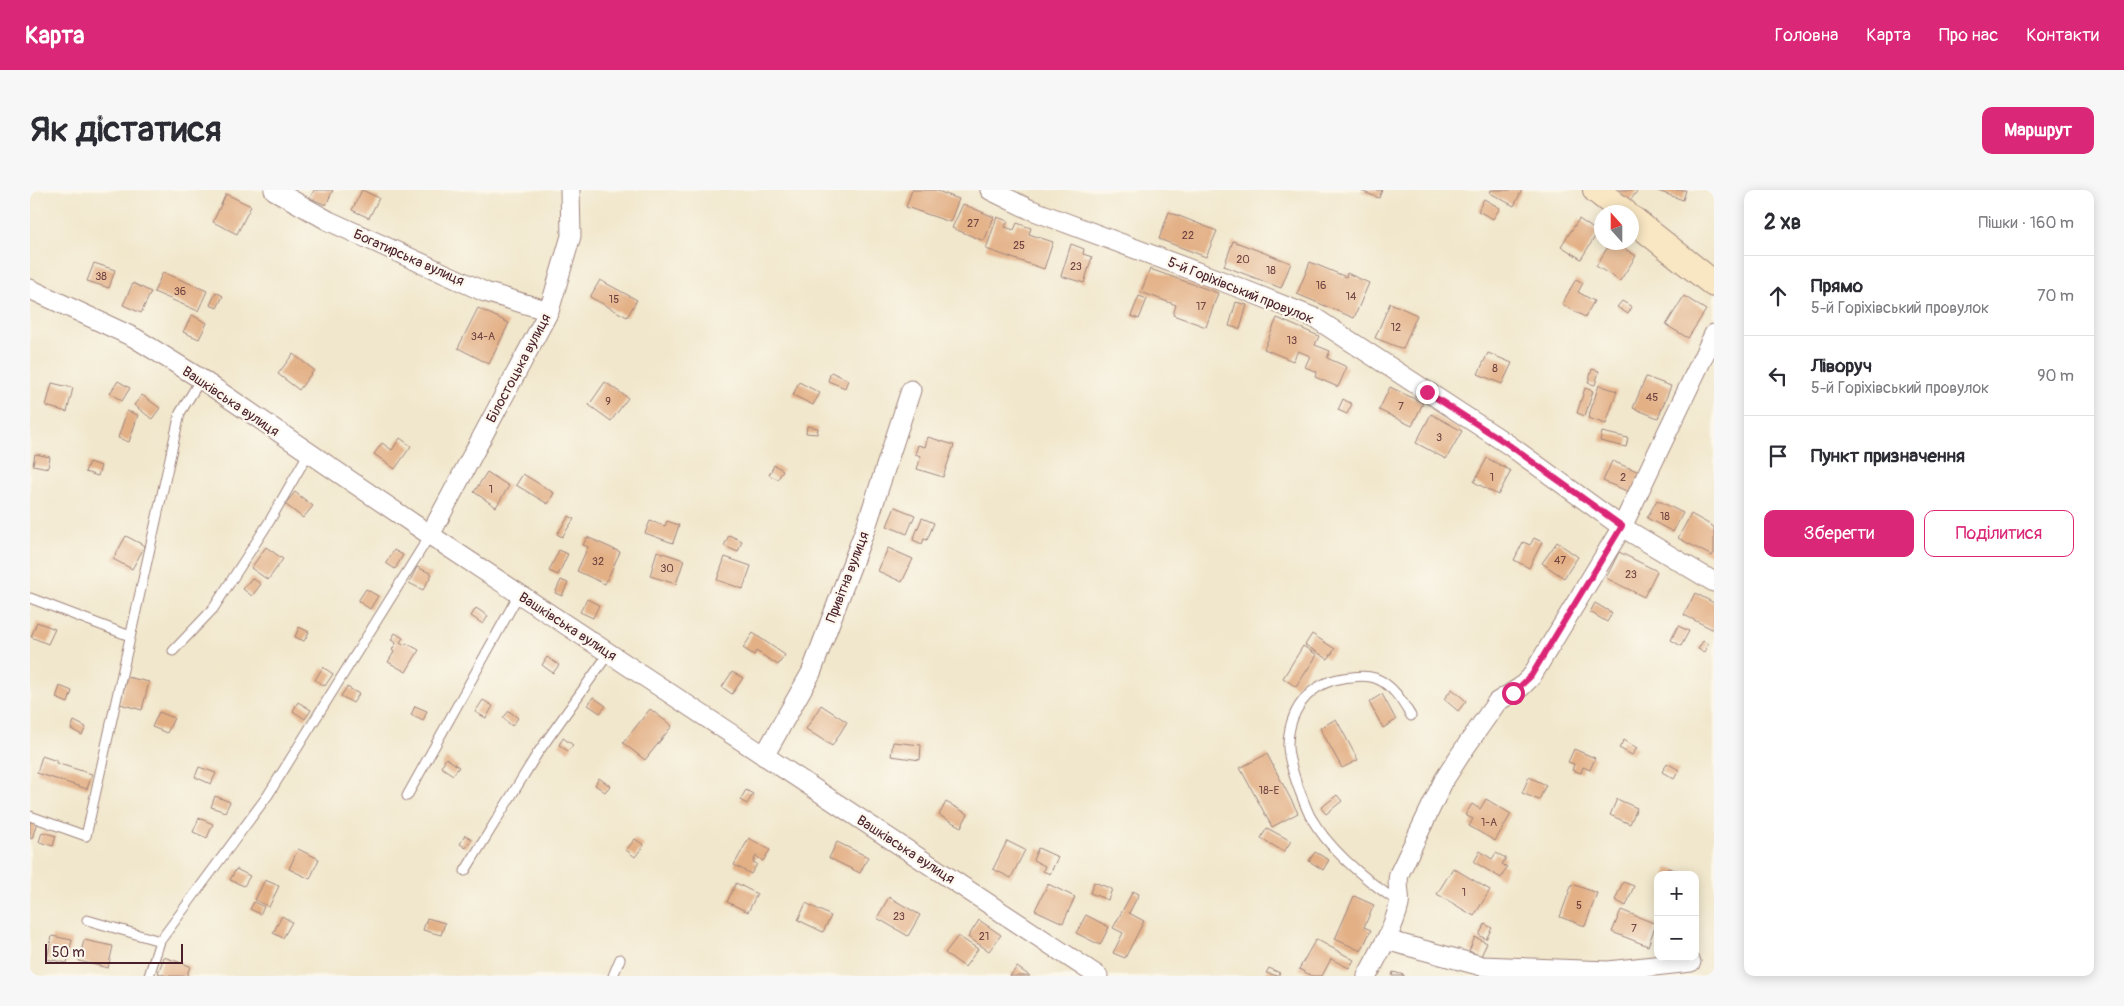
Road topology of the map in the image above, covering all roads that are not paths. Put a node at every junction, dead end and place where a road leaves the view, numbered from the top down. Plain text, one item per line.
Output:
1 (274, 190) edge
2 (570, 190) edge
3 (990, 190) edge
4 (1596, 190) edge
5 (1615, 205) edge
6 (1639, 225) edge
7 (1714, 284) edge
8 (30, 289) edge
9 (549, 311) junction
10 (1714, 334) edge
11 (201, 380) junction
12 (911, 390) dead end
13 (308, 454) junction
14 (1622, 526) junction
15 (430, 535) junction
16 (1714, 582) edge
17 (519, 594) junction
18 (30, 598) edge
19 (130, 636) junction
20 (173, 651) dead end
21 (609, 653) junction
22 (1411, 716) dead end
23 (764, 756) junction
24 (408, 796) dead end
25 (30, 816) edge
26 (465, 871) dead end
27 (1400, 903) junction
28 (87, 920) dead end
29 (1386, 940) junction
30 (160, 941) junction
31 (620, 959) dead end
32 (1691, 962) dead end
33 (149, 976) edge
34 (613, 976) edge
35 (1098, 976) edge
36 (1366, 976) edge

1 - 9 street, Богатирська вулиця
2 - 9 street, Білостоцька вулиця
3 - 14 street, 5-й Горіхівський провулок
4 - 5 street
6 - 7 street
8 - 11 street, Вашківська вулиця
9 - 15 street, Білостоцька вулиця
10 - 14 street
11 - 13 street, Вашківська вулиця
11 - 19 lane
12 - 23 street, Привітна вулиця
13 - 15 street, Вашківська вулиця
13 - 20 lane
14 - 16 street, 5-й Горіхівський провулок
14 - 27 street
15 - 17 street, Вашківська вулиця
15 - 30 lane
17 - 21 street, Вашківська вулиця
17 - 24 lane
18 - 19 lane
19 - 25 lane
21 - 23 street, Вашківська вулиця
21 - 26 lane
22 - 27 lane
23 - 35 street, Вашківська вулиця
27 - 29 street
28 - 30 lane
29 - 32 street
29 - 36 street
30 - 33 lane
31 - 34 lane

